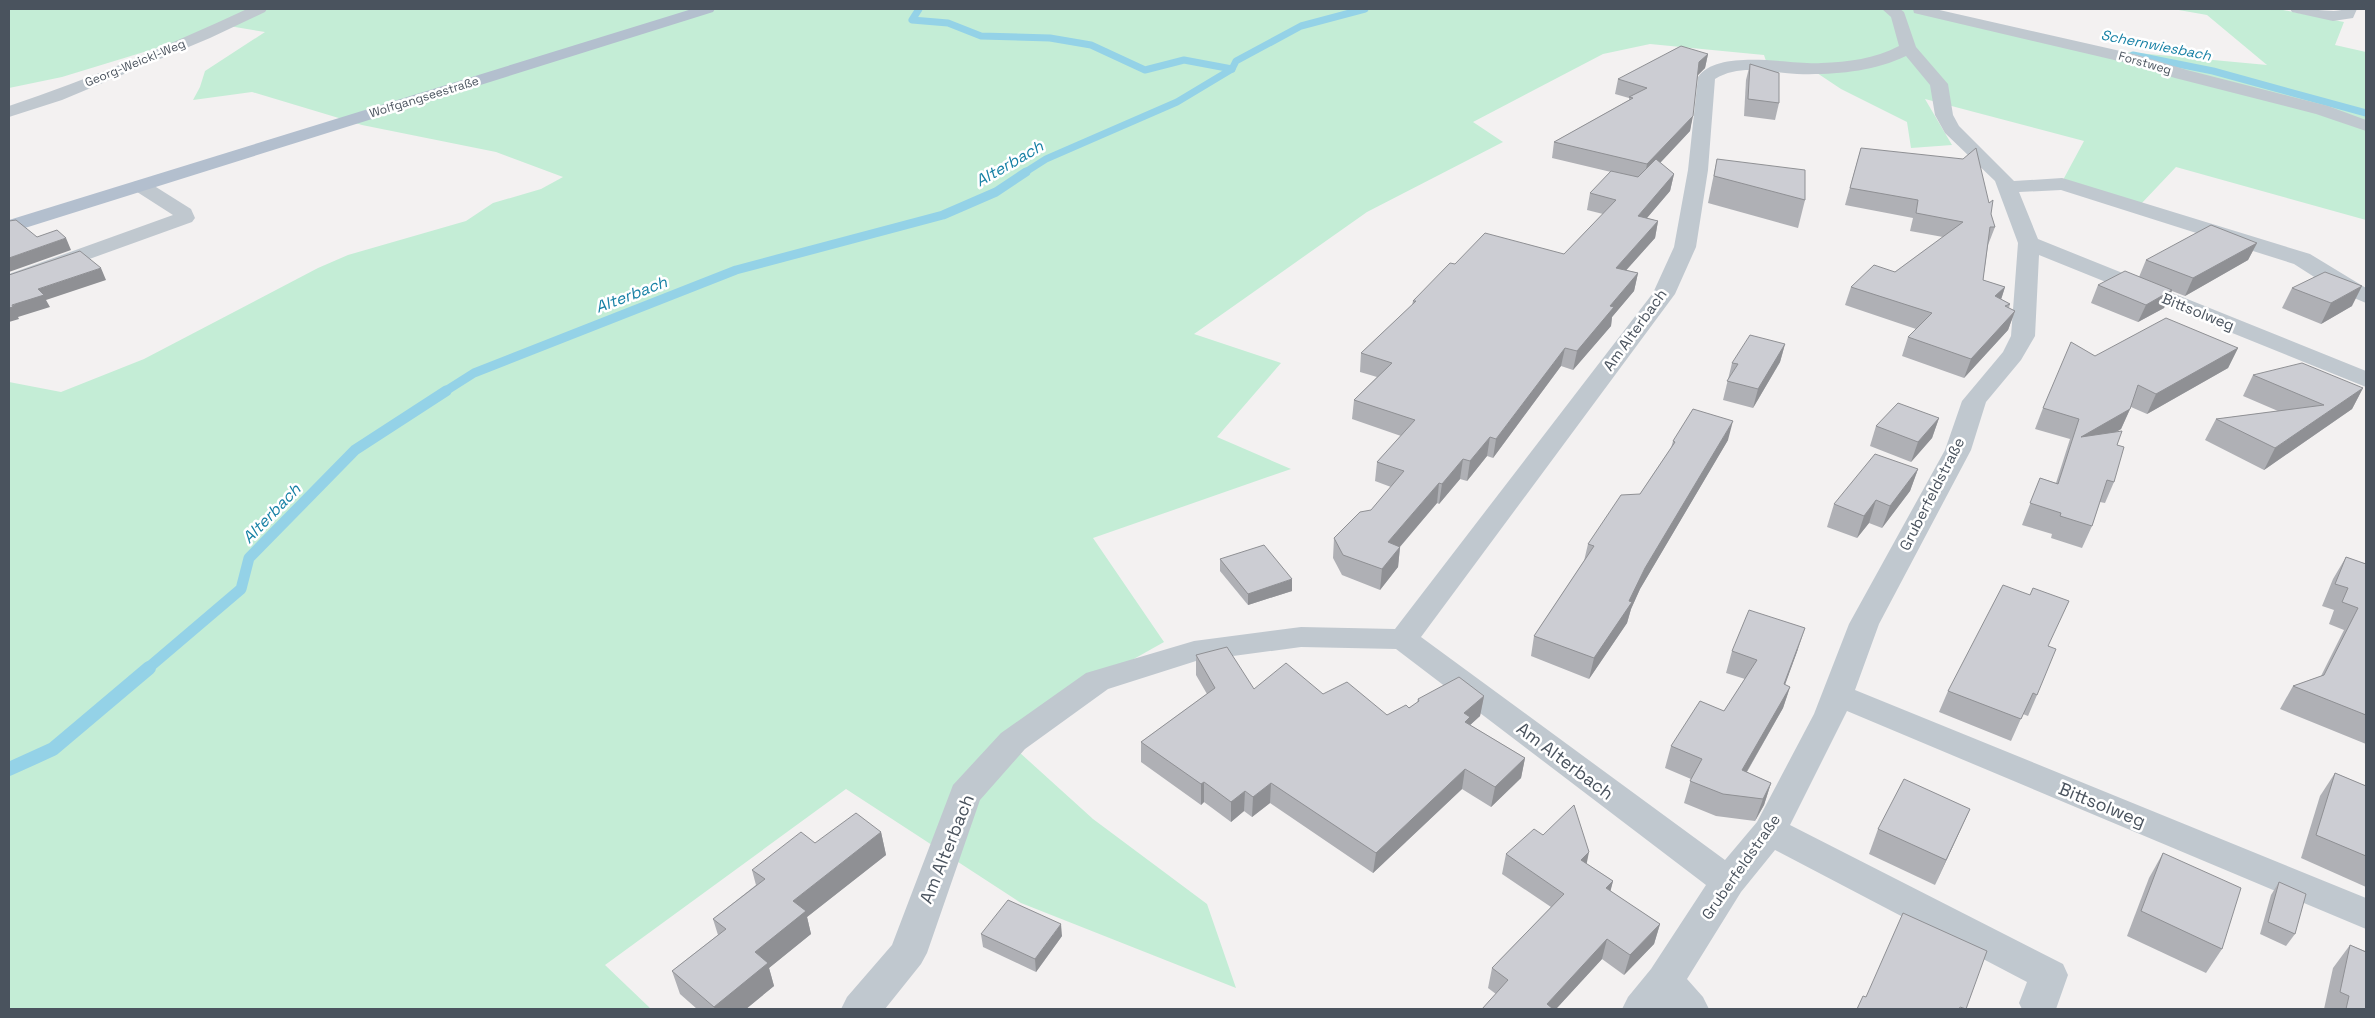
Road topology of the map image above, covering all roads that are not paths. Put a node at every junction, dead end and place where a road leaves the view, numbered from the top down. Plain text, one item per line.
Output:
1 (259, 9) edge
2 (707, 9) edge
3 (2298, 9) edge
4 (2349, 9) edge
5 (1924, 10) edge
6 (1894, 12) edge
7 (1908, 48) junction
8 (9, 112) edge
9 (2366, 126) edge
10 (140, 186) junction
11 (2007, 187) junction
12 (9, 227) edge
13 (2029, 243) junction
14 (9, 281) edge
15 (2366, 296) edge
16 (2366, 380) edge
17 (1403, 639) junction
18 (1838, 695) junction
19 (1770, 831) junction
20 (1728, 882) junction
21 (2366, 914) edge
22 (1665, 1000) edge
23 (2039, 1003) dead end
24 (861, 1009) edge

1 - 8 street, Georg-Weickl-Weg
2 - 10 main road, Wolfgangseestraße
3 - 4 street
5 - 6 street
5 - 9 street, Forstweg
6 - 7 street, Gruberfeldstraße
7 - 11 street, Gruberfeldstraße
7 - 17 street, Am Alterbach
10 - 12 main road, Wolfgangseestraße
10 - 14 street
11 - 13 street, Gruberfeldstraße
11 - 15 street
13 - 16 street, Bittsolweg
13 - 18 street, Gruberfeldstraße
17 - 20 street, Am Alterbach
17 - 24 street, Am Alterbach
18 - 19 street, Gruberfeldstraße
18 - 21 street, Bittsolweg
19 - 20 street, Gruberfeldstraße
19 - 23 street
20 - 22 street, Gruberfeldstraße

